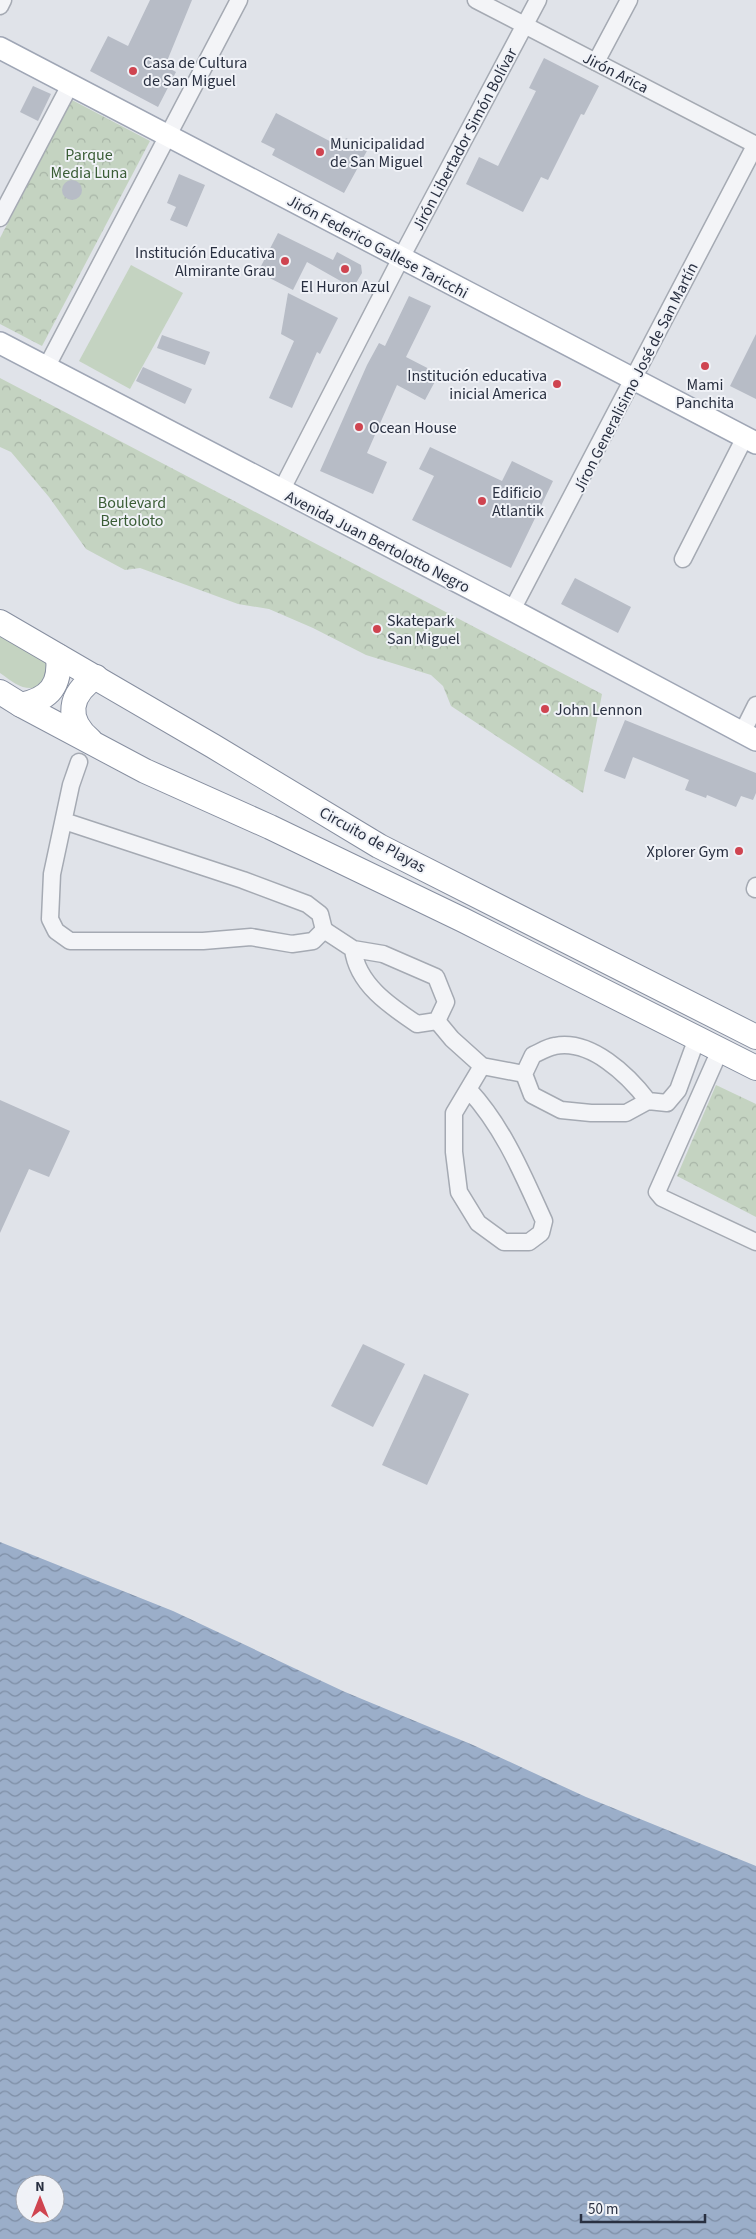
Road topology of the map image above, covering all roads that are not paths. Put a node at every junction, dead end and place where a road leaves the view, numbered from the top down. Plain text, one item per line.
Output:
1 (3, 0) edge
2 (239, 0) edge
3 (476, 0) edge
4 (538, 0) edge
5 (630, 0) edge
6 (0, 6) edge
7 (525, 25) junction
8 (0, 48) edge
9 (596, 62) junction
10 (70, 84) junction
11 (168, 136) junction
12 (756, 145) edge
13 (0, 218) edge
14 (400, 258) junction
15 (0, 343) edge
16 (46, 368) junction
17 (633, 380) junction
18 (750, 440) edge
19 (280, 491) junction
20 (682, 559) dead end
21 (512, 610) junction
22 (0, 622) edge
23 (58, 656) junction
24 (96, 677) junction
25 (0, 692) edge
26 (21, 705) junction
27 (756, 705) edge
28 (749, 736) edge
29 (91, 741) junction
30 (78, 762) dead end
31 (64, 820) junction
32 (324, 930) junction
33 (354, 949) junction
34 (437, 1021) junction
35 (756, 1037) edge
36 (697, 1038) junction
37 (720, 1050) junction
38 (482, 1066) junction
39 (756, 1068) edge
40 (524, 1074) junction
41 (470, 1090) junction
42 (648, 1101) junction
43 (756, 1242) edge

1 - 6 street
2 - 11 street
3 - 7 street, Jirón Arica
4 - 7 street, Jirón Libertador Simón Bolívar
5 - 9 street
7 - 9 street, Jirón Arica
7 - 14 street, Jirón Libertador Simón Bolívar
8 - 10 main road, Jirón Federico Gallese Taricchi
9 - 12 street, Jirón Arica
10 - 11 main road, Jirón Federico Gallese Taricchi
10 - 13 street
11 - 14 main road, Jirón Federico Gallese Taricchi
11 - 16 street
12 - 17 street, Jíron Generalisimo José de San Martín
14 - 17 main road, Jirón Federico Gallese Taricchi
14 - 19 street, Jirón Libertador Simón Bolívar
15 - 16 main road, Avenida Juan Bertolotto Negro
16 - 19 main road, Avenida Juan Bertolotto Negro
17 - 18 main road, Jirón Federico Gallese Taricchi
17 - 21 street, Jíron Generalisimo José de San Martín
18 - 20 street
19 - 21 main road, Avenida Juan Bertolotto Negro
21 - 28 main road, Avenida Juan Bertolotto Negro
22 - 23 highway, Circuito de Playas
23 - 24 highway, Circuito de Playas
23 - 26 highway
24 - 29 highway
24 - 35 highway, Circuito de Playas
25 - 26 highway, Circuito de Playas
26 - 29 highway, Circuito de Playas
27 - 28 street
29 - 36 highway, Circuito de Playas
30 - 31 street
31 - 32 street
31 - 32 street
32 - 33 street
33 - 34 street
33 - 34 street
34 - 38 street
36 - 37 highway, Circuito de Playas
36 - 42 street
37 - 39 highway, Circuito de Playas
37 - 43 street
38 - 40 street
38 - 41 street
40 - 42 street
40 - 42 street
41 - 41 street

